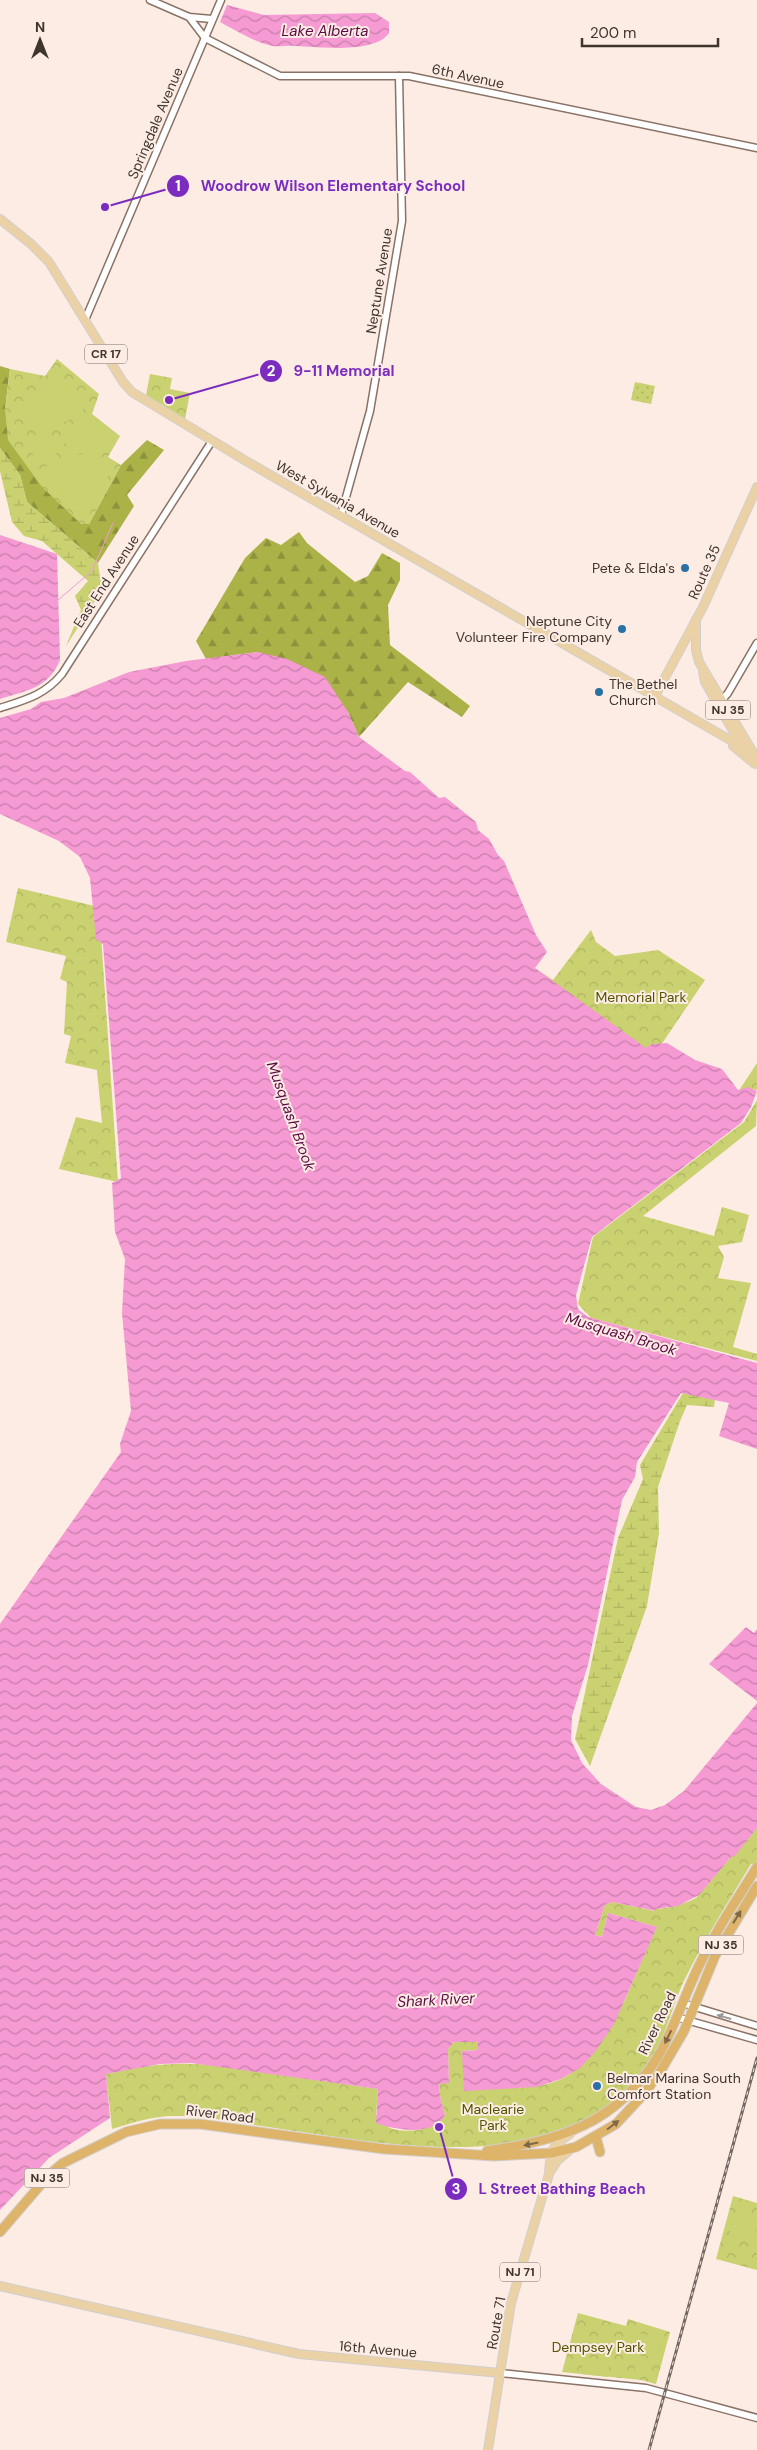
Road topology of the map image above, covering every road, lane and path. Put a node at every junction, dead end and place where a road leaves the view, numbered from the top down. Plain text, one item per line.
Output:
1 (150, 0) edge
2 (221, 0) edge
3 (189, 17) junction
4 (212, 19) junction
5 (205, 38) junction
6 (399, 76) junction
7 (757, 148) edge
8 (0, 219) edge
9 (85, 320) junction
10 (212, 441) junction
11 (757, 487) edge
12 (341, 515) junction
13 (696, 619) junction
14 (757, 643) edge
15 (678, 650) junction
16 (696, 650) junction
17 (703, 671) junction
18 (654, 698) junction
19 (722, 700) junction
20 (0, 708) edge
21 (721, 737) junction
22 (744, 748) junction
23 (756, 762) edge
24 (757, 1867) edge
25 (757, 1886) edge
26 (682, 2004) junction
27 (692, 2008) junction
28 (676, 2017) junction
29 (688, 2020) junction
30 (757, 2026) edge
31 (757, 2040) edge
32 (571, 2132) junction
33 (596, 2137) junction
34 (571, 2149) junction
35 (600, 2152) dead end
36 (474, 2153) junction
37 (551, 2153) junction
38 (549, 2174) junction
39 (0, 2232) edge
40 (0, 2286) edge
41 (500, 2373) junction
42 (757, 2418) edge
43 (488, 2450) edge

1 - 3 street, 6th Avenue
2 - 4 street, Springdale Avenue
3 - 4 street, 6th Avenue
3 - 5 street, 6th Avenue
4 - 5 street, Springdale Avenue
5 - 6 street, 6th Avenue
5 - 9 street, Springdale Avenue
6 - 7 street, 6th Avenue
6 - 12 street, Neptune Avenue
8 - 9 main road, West Sylvania Avenue / CR 17
9 - 10 main road, West Sylvania Avenue / CR 17
10 - 12 main road, West Sylvania Avenue / CR 17
10 - 20 street, East End Avenue
11 - 13 main road, Route 35 / NJ 35
12 - 18 main road, West Sylvania Avenue / CR 17
13 - 15 main road
13 - 16 main road, Route 35 / NJ 35
14 - 19 street
15 - 16 main road
15 - 18 main road
16 - 17 main road, Route 35 / NJ 35
17 - 19 main road, NJ 35
17 - 22 main road, NJ 35
18 - 21 main road, West Sylvania Avenue / CR 17
19 - 23 main road, NJ 35
21 - 22 main road, West Sylvania Avenue / CR 17
21 - 23 main road, West Sylvania Avenue / CR 17
22 - 23 main road, NJ 35
24 - 26 highway, River Road / NJ 35
27 -> 25 highway, River Road / NJ 35
26 - 27 street
26 - 28 highway, River Road / NJ 35
27 - 29 highway, River Road / NJ 35
30 -> 27 street
28 - 29 street
28 -> 32 highway, River Road / NJ 35
29 - 31 street
33 -> 29 highway, River Road / NJ 35
32 -> 36 highway, River Road / NJ 35
32 - 37 main road
33 - 34 highway, River Road / NJ 35
33 - 35 highway
34 - 37 highway, River Road / NJ 35
34 - 38 main road, NJ 71
36 - 37 highway, River Road / NJ 35
36 - 39 highway, River Road / NJ 35
37 - 38 main road, NJ 71
38 - 41 main road, Route 71 / NJ 71
40 - 41 main road, 16th Avenue
41 - 42 street, 16th Avenue
41 - 43 main road, Route 71 / NJ 71

